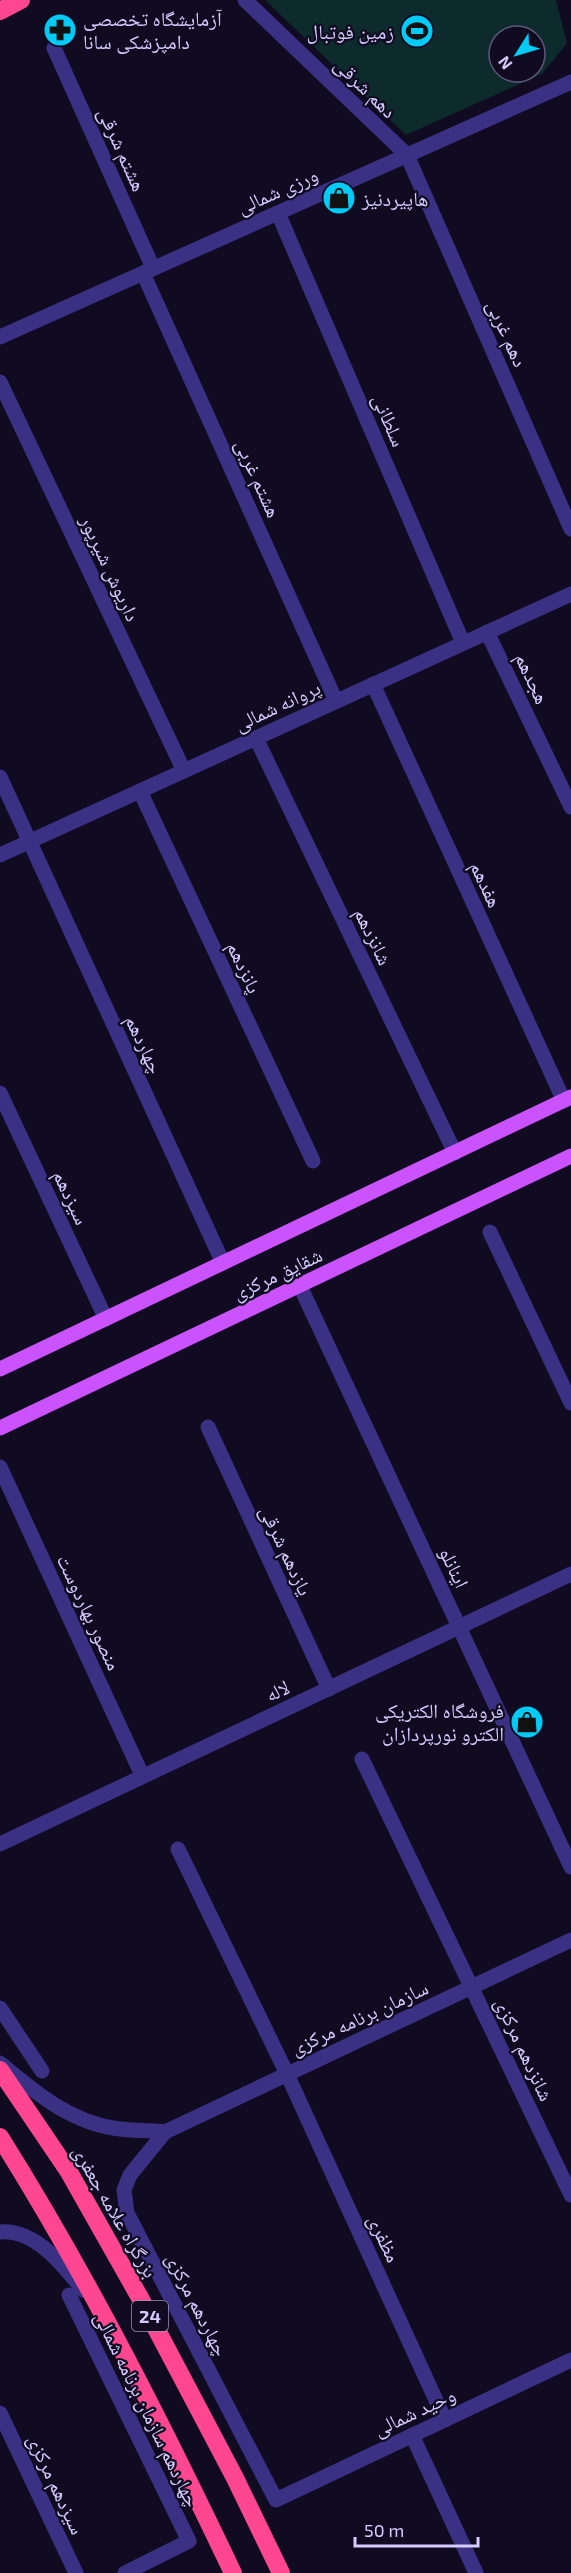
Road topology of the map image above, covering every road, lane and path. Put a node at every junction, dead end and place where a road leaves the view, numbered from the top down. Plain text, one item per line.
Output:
1 (5, 0) edge
2 (21, 0) edge
3 (245, 0) edge
4 (0, 2) edge
5 (0, 11) edge
6 (54, 48) dead end
7 (571, 82) edge
8 (407, 155) junction
9 (278, 213) junction
10 (148, 270) junction
11 (0, 337) edge
12 (0, 382) edge
13 (571, 529) edge
14 (571, 594) edge
15 (487, 632) junction
16 (463, 643) junction
17 (373, 684) junction
18 (336, 701) junction
19 (256, 738) junction
20 (183, 771) junction
21 (0, 777) edge
22 (140, 791) junction
23 (571, 807) edge
24 (29, 842) junction
25 (0, 855) edge
26 (0, 1093) edge
27 (567, 1099) edge
28 (455, 1153) junction
29 (571, 1156) edge
30 (313, 1161) dead end
31 (490, 1232) dead end
32 (223, 1263) junction
33 (300, 1286) junction
34 (106, 1319) junction
35 (0, 1369) edge
36 (571, 1403) edge
37 (208, 1427) dead end
38 (0, 1428) edge
39 (0, 1467) edge
40 (571, 1574) edge
41 (459, 1627) junction
42 (328, 1689) junction
43 (362, 1759) dead end
44 (142, 1775) junction
45 (0, 1844) edge
46 (178, 1849) dead end
47 (571, 1867) edge
48 (571, 1940) edge
49 (472, 1986) junction
50 (0, 2008) edge
51 (0, 2063) edge
52 (0, 2070) edge
53 (42, 2071) dead end
54 (287, 2074) junction
55 (165, 2132) junction
56 (0, 2137) edge
57 (571, 2195) edge
58 (0, 2232) edge
59 (69, 2295) dead end
60 (109, 2324) junction
61 (571, 2360) edge
62 (0, 2413) edge
63 (445, 2420) junction
64 (412, 2435) junction
65 (276, 2500) joint
66 (76, 2573) edge
67 (124, 2573) edge
68 (233, 2573) edge
69 (281, 2573) edge
70 (476, 2573) edge

1 - 4 highway
2 - 5 highway
3 - 8 street, دهم شرقی
6 - 10 street, هشتم شرقی
7 - 8 street, ورزی شمالی
8 - 9 street, ورزی شمالی
8 - 13 street, دهم غربی
9 - 10 street, ورزی شمالی
9 - 16 street, سلطانی
10 - 11 street, ورزی شمالی
10 - 18 street, هشتم غربی
12 - 20 street, داریوش شیرپور
14 - 15 street, پروانه شمالی
15 - 16 street, پروانه شمالی
15 - 23 street, هجدهم
16 - 17 street, پروانه شمالی
17 - 18 street, پروانه شمالی
17 - 27 street, هفدهم
18 - 19 street, پروانه شمالی
19 - 20 street, پروانه شمالی
19 - 28 street, شانزدهم
20 - 22 street, پروانه شمالی
21 - 24 street, چهاردهم
22 - 24 street, پروانه شمالی
22 - 30 street, پانزدهم
24 - 25 street, پروانه شمالی
24 - 32 street, چهاردهم
26 - 34 street, سیزدهم
27 - 28 main road, شقایق مرکزی
28 - 32 main road, شقایق مرکزی
29 - 33 main road, شقایق مرکزی
31 - 36 street
32 - 34 main road, شقایق مرکزی
33 - 38 main road, شقایق مرکزی
33 - 41 street, اینانلو
34 - 35 main road, شقایق مرکزی
37 - 42 street, یازدهم شرقی
39 - 44 street, منصور بهاردوست
40 - 41 street, لاله
41 - 42 street, لاله
41 - 47 street, اینانلو
42 - 44 street, لاله
43 - 49 street
44 - 45 street, لاله
46 - 54 street
48 - 49 street, سازمان برنامه مرکزی
49 - 54 street, سازمان برنامه مرکزی
49 - 57 street, شانزدهم مرکزی
50 - 53 street
51 - 55 street
52 - 69 highway, بزرگراه علامه جعفری / 24
54 - 55 street, سازمان برنامه مرکزی
54 - 63 street, مظفری
55 - 65 street, چهاردهم مرکزی
56 - 60 highway, 24
58 - 60 street
59 - 67 street, چهاردهم سازمان برنامه شمالی
60 - 68 highway, 24
61 - 63 street, وحید شمالی
62 - 66 street, سیزدهم مرکزی
63 - 64 street, وحید شمالی
64 - 65 street, وحید شمالی
64 - 70 street

